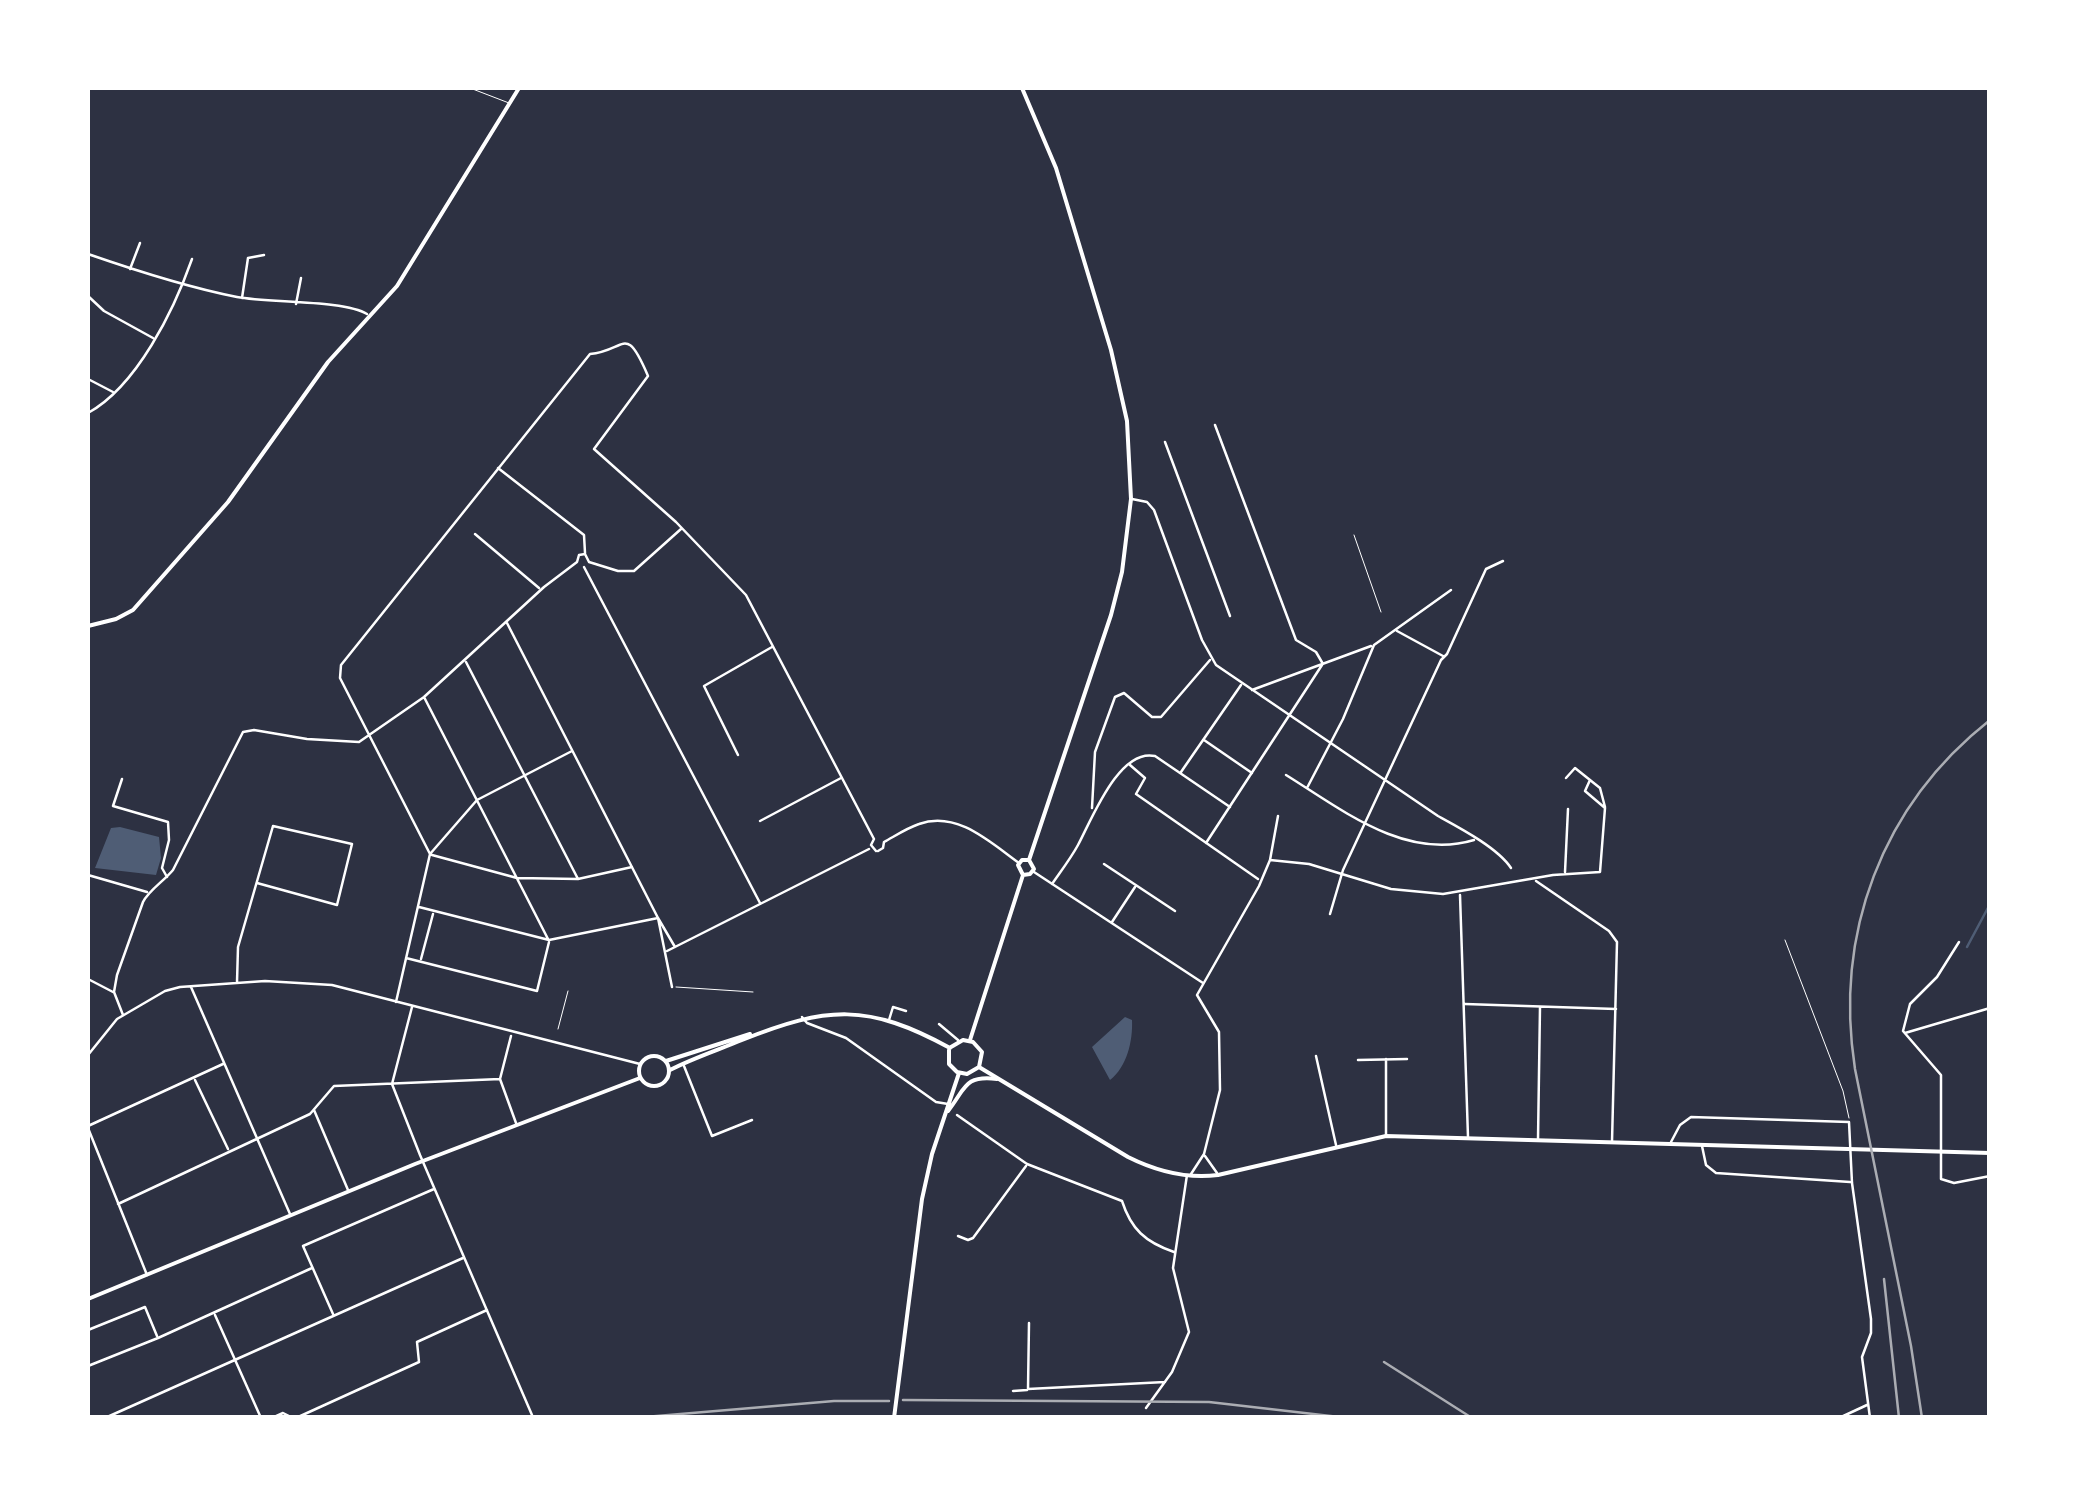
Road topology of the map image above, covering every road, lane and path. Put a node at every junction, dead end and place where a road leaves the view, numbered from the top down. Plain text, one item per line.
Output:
1 (470, 88) edge
2 (519, 88) edge
3 (1022, 88) edge
4 (510, 103) junction
5 (140, 243) dead end
6 (88, 254) edge
7 (264, 254) dead end
8 (192, 259) dead end
9 (130, 269) junction
10 (301, 278) dead end
11 (183, 285) junction
12 (88, 296) edge
13 (242, 298) junction
14 (296, 304) junction
15 (369, 316) junction
16 (155, 338) junction
17 (88, 379) edge
18 (113, 392) junction
19 (88, 413) edge
20 (1216, 425) dead end
21 (1165, 442) dead end
22 (498, 468) junction
23 (1131, 499) junction
24 (682, 528) junction
25 (476, 534) dead end
26 (1354, 535) dead end
27 (585, 554) junction
28 (577, 562) junction
29 (589, 562) junction
30 (1502, 562) dead end
31 (584, 567) junction
32 (541, 590) junction
33 (1451, 590) dead end
34 (1381, 612) dead end
35 (1230, 616) dead end
36 (507, 622) junction
37 (88, 626) edge
38 (1396, 630) junction
39 (1374, 645) junction
40 (774, 646) junction
41 (1444, 657) junction
42 (465, 660) junction
43 (1210, 660) junction
44 (1322, 664) junction
45 (1242, 685) junction
46 (1251, 690) junction
47 (424, 697) junction
48 (1290, 716) junction
49 (369, 735) junction
50 (1204, 740) junction
51 (1331, 744) junction
52 (573, 750) junction
53 (738, 754) dead end
54 (1130, 764) junction
55 (1180, 774) junction
56 (1253, 774) junction
57 (1286, 775) dead end
58 (524, 776) junction
59 (842, 778) junction
60 (1566, 778) dead end
61 (122, 779) dead end
62 (1384, 779) junction
63 (1590, 780) junction
64 (1307, 788) junction
65 (477, 800) junction
66 (1230, 807) junction
67 (1605, 808) junction
68 (1568, 809) dead end
69 (1092, 810) junction
70 (1278, 816) dead end
71 (760, 821) dead end
72 (1365, 823) junction
73 (874, 839) junction
74 (1476, 840) junction
75 (884, 842) junction
76 (1206, 843) junction
77 (872, 848) junction
78 (430, 854) junction
79 (1029, 860) junction
80 (1270, 860) junction
81 (1019, 863) junction
82 (1104, 864) dead end
83 (632, 867) junction
84 (1512, 868) dead end
85 (1033, 871) junction
86 (1342, 874) junction
87 (88, 875) edge
88 (1023, 875) junction
89 (1565, 875) junction
90 (167, 877) junction
91 (517, 878) junction
92 (578, 879) junction
93 (1259, 880) junction
94 (1535, 880) junction
95 (257, 882) junction
96 (1052, 884) junction
97 (1136, 885) junction
98 (148, 892) junction
99 (1460, 894) junction
100 (760, 903) junction
101 (418, 907) junction
102 (1175, 911) dead end
103 (434, 912) junction
104 (1330, 914) dead end
105 (658, 918) junction
106 (1111, 923) junction
107 (548, 940) junction
108 (1785, 940) dead end
109 (1959, 942) dead end
110 (675, 947) junction
111 (665, 952) junction
112 (406, 958) junction
113 (421, 961) junction
114 (88, 978) edge
115 (237, 982) junction
116 (1204, 983) junction
117 (191, 986) junction
118 (672, 987) joint
119 (568, 991) dead end
120 (114, 992) junction
121 (753, 992) dead end
122 (396, 1002) junction
123 (1464, 1004) junction
124 (412, 1007) junction
125 (1540, 1007) junction
126 (1990, 1008) edge
127 (1616, 1009) junction
128 (906, 1011) dead end
129 (123, 1015) junction
130 (802, 1018) junction
131 (889, 1020) junction
132 (939, 1024) dead end
133 (558, 1030) dead end
134 (759, 1032) junction
135 (512, 1033) junction
136 (1904, 1034) junction
137 (960, 1040) junction
138 (970, 1040) junction
139 (950, 1048) junction
140 (88, 1054) edge
141 (1316, 1056) dead end
142 (1386, 1059) junction
143 (1408, 1059) dead end
144 (1358, 1060) dead end
145 (666, 1061) junction
146 (225, 1063) junction
147 (684, 1063) junction
148 (640, 1064) junction
149 (979, 1067) junction
150 (670, 1070) junction
151 (959, 1073) junction
152 (194, 1077) junction
153 (640, 1078) junction
154 (500, 1079) junction
155 (1000, 1079) junction
156 (392, 1084) junction
157 (948, 1104) junction
158 (314, 1110) junction
159 (945, 1114) junction
160 (957, 1115) dead end
161 (752, 1120) dead end
162 (1849, 1122) junction
163 (517, 1124) junction
164 (88, 1127) edge
165 (1386, 1136) junction
166 (1468, 1138) junction
167 (256, 1139) junction
168 (1538, 1140) junction
169 (1612, 1144) junction
170 (1670, 1144) junction
171 (1336, 1145) junction
172 (1702, 1145) junction
173 (229, 1151) junction
174 (1204, 1154) junction
175 (1990, 1154) edge
176 (422, 1161) junction
177 (1027, 1164) junction
178 (1218, 1174) junction
179 (1188, 1176) junction
180 (1990, 1176) edge
181 (1852, 1183) junction
182 (434, 1189) junction
183 (348, 1192) junction
184 (118, 1204) junction
185 (290, 1215) junction
186 (958, 1236) dead end
187 (1174, 1252) junction
188 (464, 1257) junction
189 (312, 1268) junction
190 (146, 1275) junction
191 (88, 1299) edge
192 (488, 1310) junction
193 (214, 1313) junction
194 (334, 1316) junction
195 (1029, 1323) dead end
196 (88, 1330) edge
197 (158, 1338) junction
198 (236, 1360) junction
199 (88, 1366) edge
200 (1165, 1382) junction
201 (1013, 1390) dead end
202 (1028, 1390) junction
203 (1868, 1404) junction
204 (1146, 1408) dead end
205 (532, 1415) dead end
206 (105, 1418) edge
207 (261, 1418) edge
208 (272, 1418) edge
209 (294, 1418) edge
210 (894, 1418) edge
211 (1839, 1418) edge
212 (1870, 1418) edge

1 - 4 lane
2 - 4 main road
3 - 23 main road
4 - 15 main road
5 - 9 street
6 - 9 street
7 - 13 street
8 - 11 street
9 - 11 street
10 - 14 street
11 - 13 street
11 - 16 street
12 - 16 street
13 - 14 street
14 - 15 street
15 - 37 main road
16 - 18 street
17 - 18 street
18 - 19 street
20 - 44 street
21 - 35 street
22 - 24 street
22 - 27 street
22 - 49 street
23 - 43 street
23 - 79 main road
24 - 29 street
24 - 40 street
25 - 32 street
26 - 34 lane
27 - 28 street
27 - 29 street
28 - 31 street
28 - 32 street
29 - 31 street
30 - 41 street
31 - 100 street
32 - 36 street
33 - 38 street
36 - 42 street
36 - 52 street
38 - 39 street
38 - 41 street
39 - 44 street
39 - 51 street
40 - 53 street
40 - 59 street
41 - 62 street
42 - 47 street
42 - 58 street
43 - 45 street
43 - 69 street
44 - 46 street
44 - 48 street
45 - 46 street
45 - 50 street
46 - 48 street
47 - 49 street
47 - 65 street
48 - 51 street
48 - 56 street
49 - 78 street
49 - 90 street
50 - 55 street
50 - 56 street
51 - 62 street
51 - 64 street
52 - 58 street
52 - 83 street
54 - 55 street
54 - 69 street
54 - 76 street
55 - 66 street
56 - 66 street
57 - 64 street
58 - 65 street
58 - 92 street
59 - 71 street
59 - 73 street
60 - 63 street
61 - 90 street
62 - 72 street
62 - 74 street
63 - 67 street
63 - 67 street
64 - 72 street
65 - 78 street
65 - 91 street
66 - 76 street
67 - 89 street
68 - 89 street
69 - 96 street
70 - 80 street
72 - 74 street
72 - 86 street
73 - 75 street
73 - 77 street
74 - 84 street
75 - 77 street
75 - 81 street
76 - 93 street
77 - 100 street
78 - 91 street
78 - 101 street
79 - 81 main road
79 - 85 main road
80 - 86 street
80 - 93 street
81 - 88 main road
82 - 97 street
83 - 92 street
83 - 105 street
85 - 88 main road
85 - 96 street
86 - 99 street
86 - 104 street
87 - 98 street
88 - 138 main road
89 - 94 street
90 - 98 street
91 - 92 street
91 - 107 street
93 - 116 street
94 - 99 street
94 - 127 street
95 - 95 street
95 - 115 street
96 - 106 street
97 - 102 street
97 - 106 street
98 - 120 street
99 - 123 street
100 - 110 street
101 - 103 street
101 - 112 street
103 - 107 street
103 - 113 street
105 - 107 street
105 - 110 street
105 - 111 street
106 - 116 street
107 - 113 street
108 - 162 lane
109 - 136 street
110 - 111 street
111 - 118 street
112 - 113 street
112 - 122 street
114 - 120 street
115 - 117 street
115 - 122 street
116 - 174 street
117 - 129 street
117 - 146 street
118 - 121 lane
119 - 133 lane
120 - 129 street
122 - 124 street
123 - 125 street
123 - 166 street
124 - 135 street
124 - 156 street
125 - 127 street
125 - 168 street
126 - 136 street
127 - 169 street
128 - 131 street
129 - 140 street
130 - 131 main road
130 - 134 main road
130 - 157 street
131 - 139 main road
132 - 137 street
134 - 145 main road
134 - 147 main road
135 - 148 street
135 - 154 street
136 - 180 street
137 - 138 main road
137 - 139 main road
138 - 149 main road
139 - 151 main road
141 - 171 street
142 - 143 street
142 - 144 street
142 - 165 street
145 - 148 main road
145 - 150 main road
146 - 152 street
146 - 167 street
147 - 150 main road
147 - 161 street
148 - 153 main road
149 - 151 main road
149 - 155 main road
150 - 153 main road
151 - 157 main road
152 - 164 street
152 - 173 street
153 - 163 main road
154 - 156 street
154 - 163 street
155 - 159 main road
155 - 179 main road
156 - 158 street
156 - 176 street
157 - 159 main road
158 - 167 street
158 - 183 street
159 - 210 main road
160 - 177 street
162 - 170 street
162 - 181 street
163 - 176 main road
164 - 184 street
165 - 166 main road
165 - 171 main road
166 - 168 main road
167 - 173 street
167 - 185 street
168 - 169 main road
169 - 170 main road
170 - 172 main road
171 - 178 main road
172 - 175 main road
172 - 181 street
173 - 184 street
174 - 178 street
174 - 179 street
176 - 182 street
176 - 183 main road
177 - 186 street
177 - 187 street
178 - 179 main road
179 - 187 street
181 - 203 street
182 - 188 street
182 - 189 street
183 - 185 main road
184 - 190 street
185 - 190 main road
187 - 200 street
188 - 192 street
188 - 194 street
189 - 193 street
189 - 194 street
190 - 191 main road
192 - 205 street
192 - 209 street
193 - 197 street
193 - 198 street
194 - 198 street
195 - 202 street
196 - 197 street
197 - 199 street
198 - 206 street
198 - 207 street
200 - 202 street
200 - 204 street
201 - 202 street
203 - 211 street
203 - 212 street
208 - 209 street

